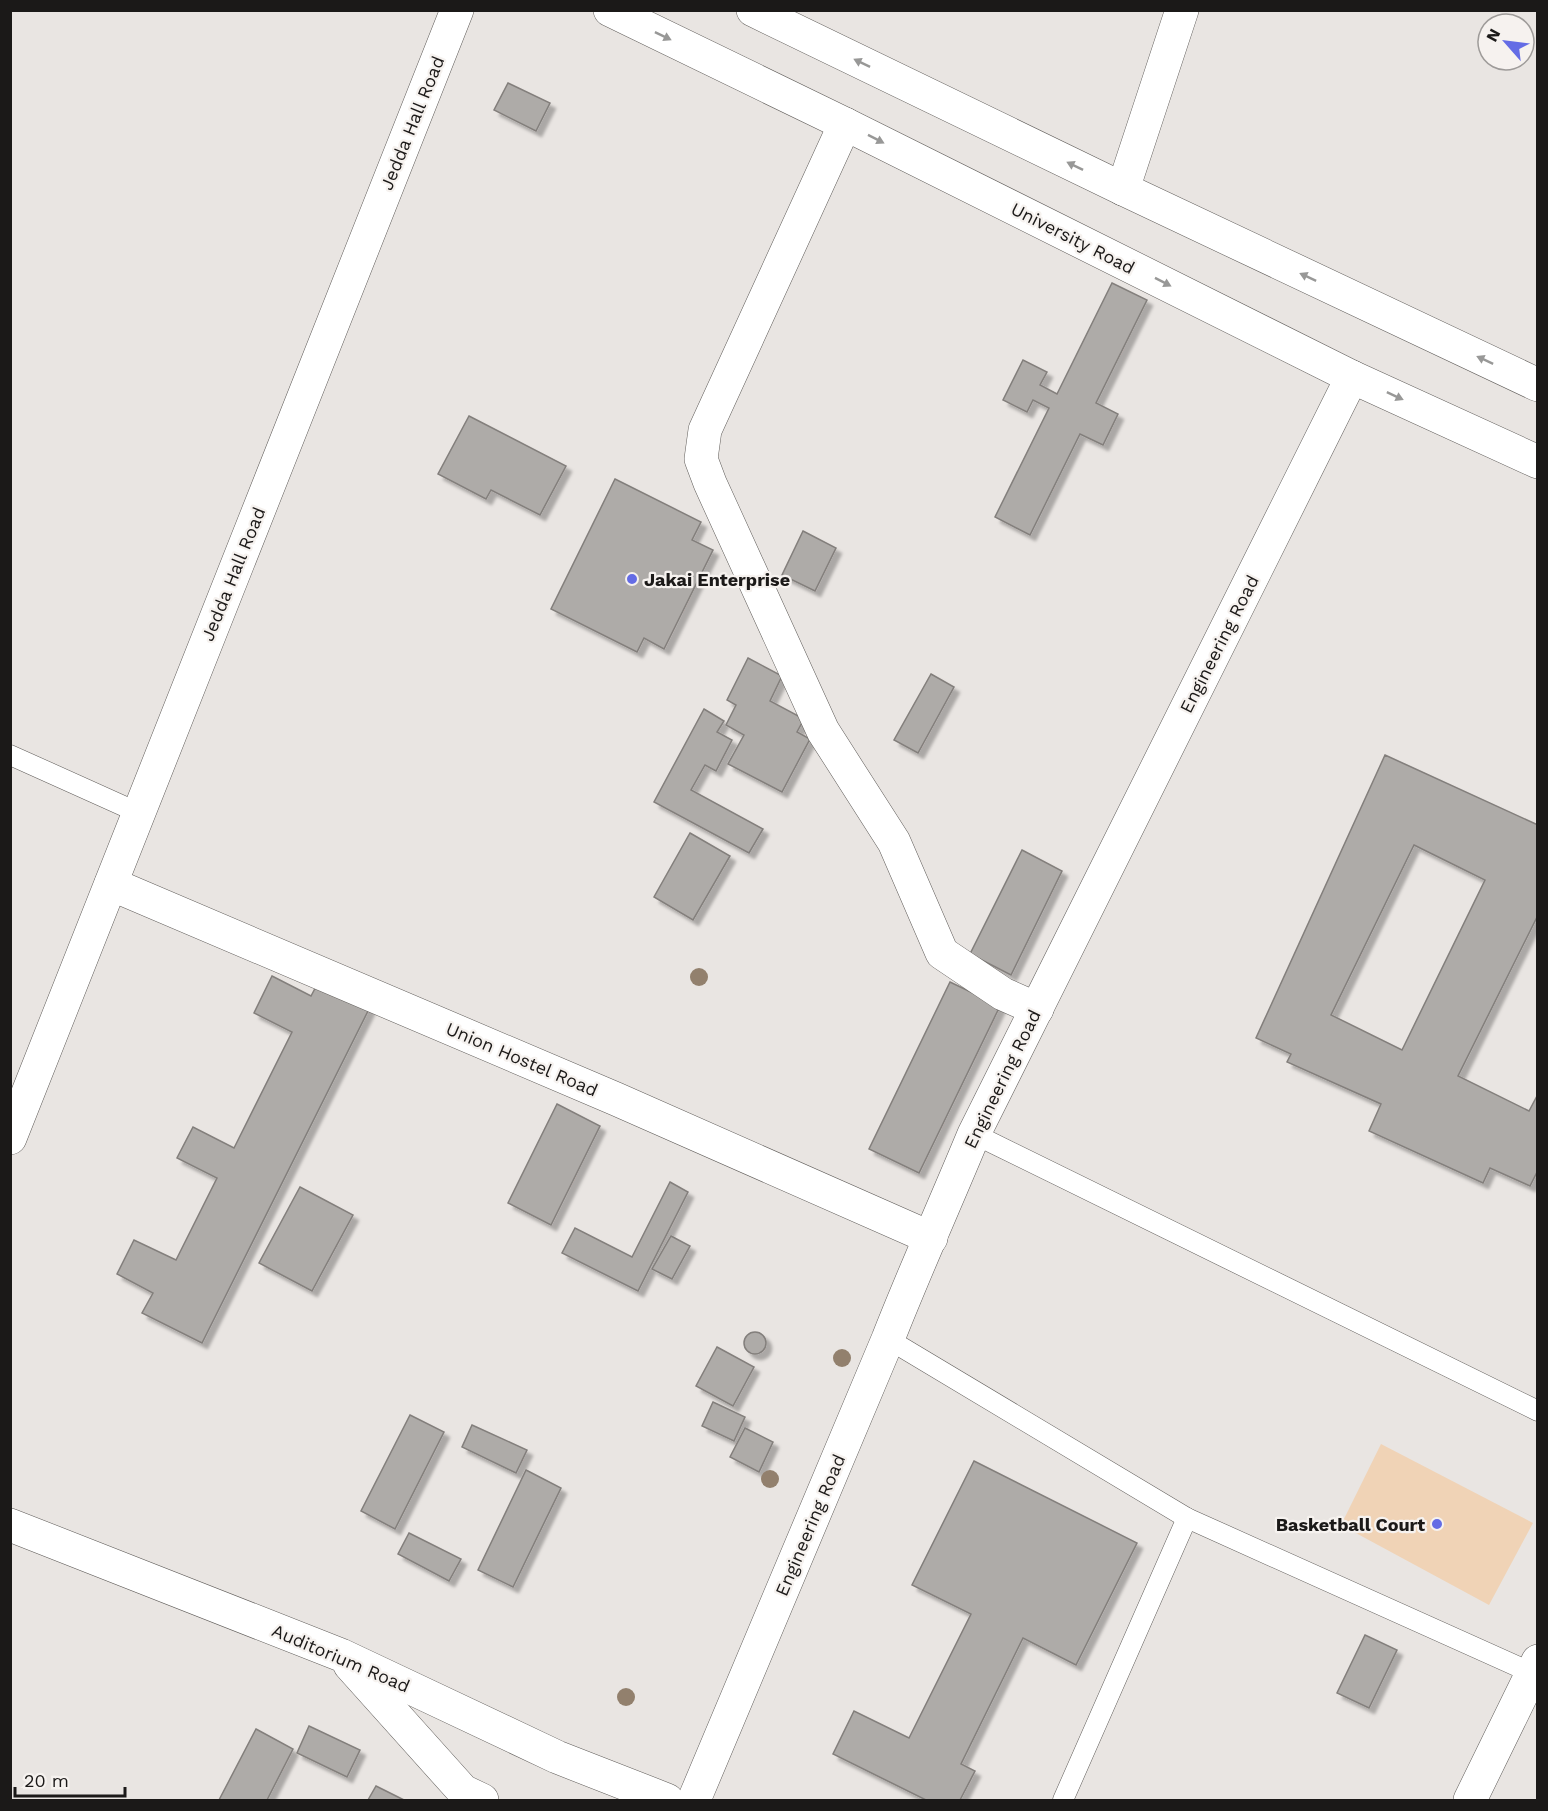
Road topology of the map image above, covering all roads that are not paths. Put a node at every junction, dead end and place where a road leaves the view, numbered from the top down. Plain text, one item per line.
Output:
1 (457, 10) edge
2 (610, 10) edge
3 (753, 10) edge
4 (1182, 10) edge
5 (845, 124) junction
6 (1123, 189) junction
7 (1352, 377) junction
8 (1538, 385) edge
9 (1538, 462) edge
10 (10, 755) edge
11 (139, 813) junction
12 (111, 884) junction
13 (1037, 1009) junction
14 (974, 1134) junction
15 (10, 1138) edge
16 (931, 1238) junction
17 (888, 1339) junction
18 (1538, 1411) edge
19 (1187, 1518) junction
20 (10, 1525) edge
21 (340, 1655) junction
22 (1535, 1667) edge
23 (482, 1800) edge
24 (667, 1800) edge
25 (693, 1800) edge
26 (1063, 1800) edge
27 (1470, 1800) edge

1 - 11 street, Jedda Hall Road
2 -> 5 street, University Road
6 -> 3 street
4 - 6 street
5 -> 7 street, University Road
5 - 13 street
8 -> 6 street
7 -> 9 street, University Road
7 - 13 street, Engineering Road
10 - 11 lane
11 - 12 street, Jedda Hall Road
12 - 15 street, Jedda Hall Road
12 - 16 street, Union Hostel Road
13 - 14 street, Engineering Road
14 - 16 street, Engineering Road
14 - 18 lane
16 - 17 street, Engineering Road
17 - 19 lane
17 - 25 street, Engineering Road
19 - 22 lane
19 - 26 lane
20 - 21 street, Auditorium Road
21 - 23 street
21 - 24 street, Auditorium Road
22 - 27 street

